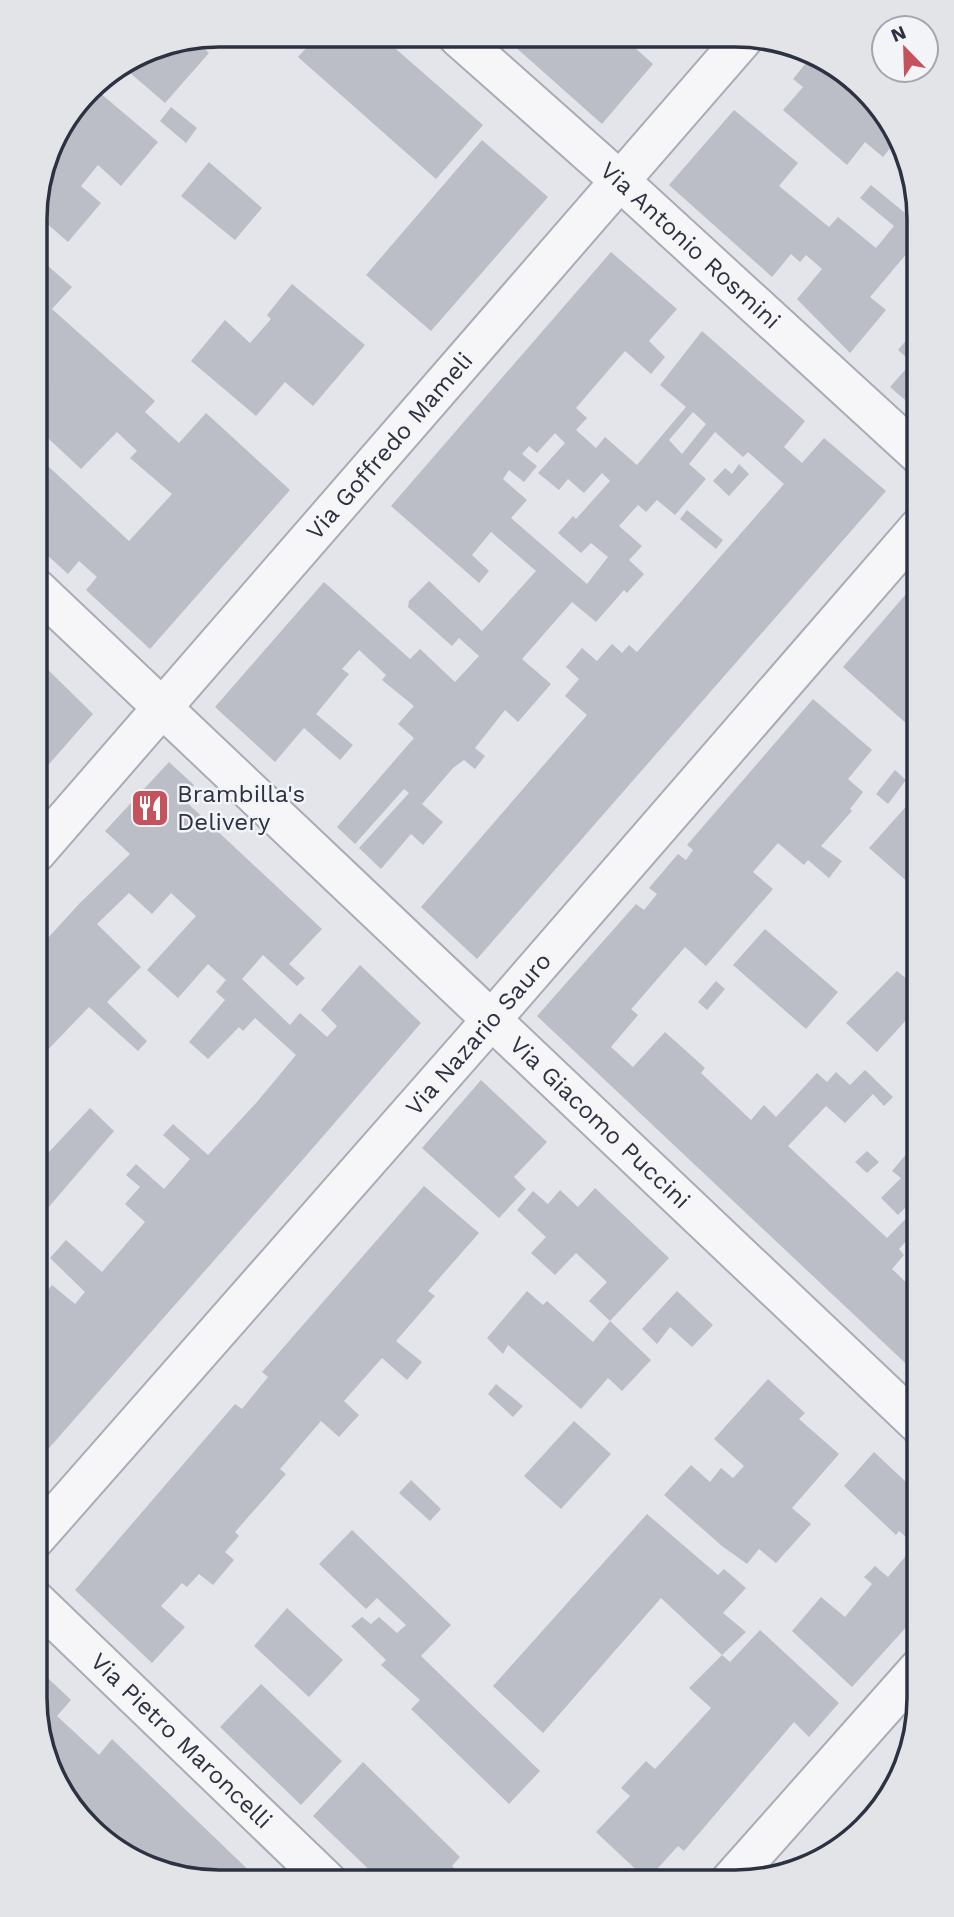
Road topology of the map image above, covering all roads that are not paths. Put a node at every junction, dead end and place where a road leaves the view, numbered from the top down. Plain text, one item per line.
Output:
1 (469, 47) edge
2 (736, 47) edge
3 (619, 180) junction
4 (907, 444) edge
5 (907, 541) edge
6 (48, 599) edge
7 (163, 708) junction
8 (48, 840) edge
9 (492, 1019) junction
10 (906, 1413) edge
11 (47, 1525) edge
12 (47, 1612) edge
13 (906, 1683) edge
14 (316, 1870) edge
15 (740, 1870) edge

1 - 3 street, Via Antonio Rosmini
2 - 3 street, Via Goffredo Mameli
3 - 4 street, Via Antonio Rosmini
3 - 7 street, Via Goffredo Mameli
5 - 9 street, Via Nazario Sauro
6 - 7 street, Via Giacomo Puccini
7 - 8 street, Via Goffredo Mameli
7 - 9 street, Via Giacomo Puccini
9 - 10 street, Via Giacomo Puccini
9 - 11 street, Via Nazario Sauro
12 - 14 street, Via Pietro Maroncelli
13 - 15 street

